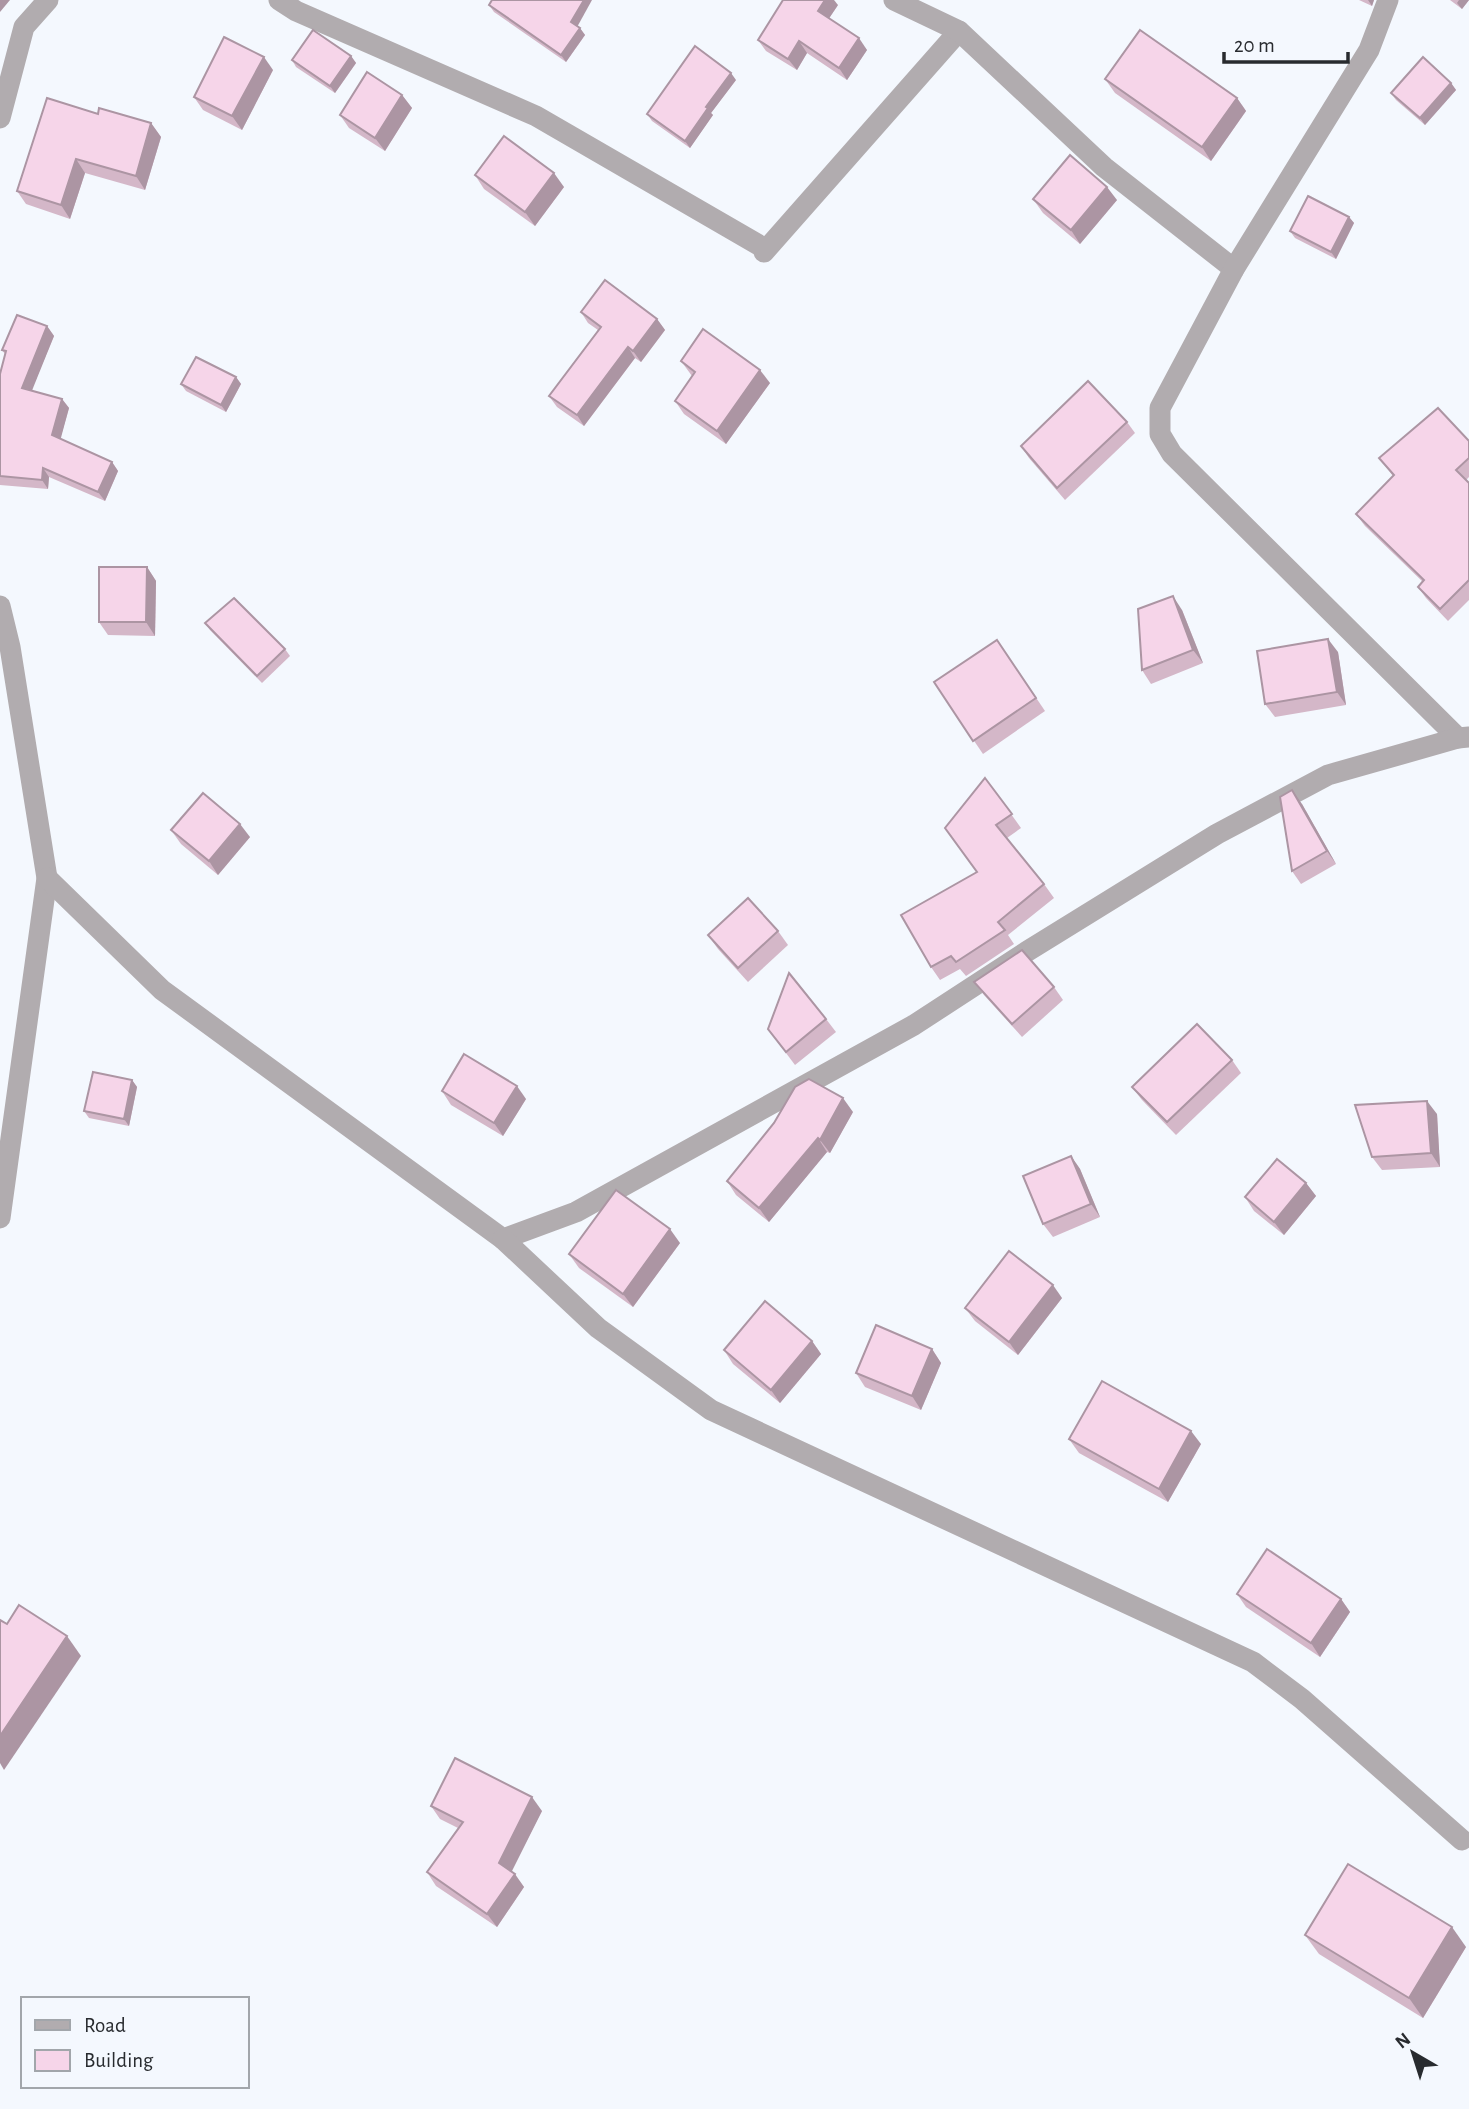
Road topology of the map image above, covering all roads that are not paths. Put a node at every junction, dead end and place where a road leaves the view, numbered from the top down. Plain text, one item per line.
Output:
1 (48, 0) edge
2 (279, 0) edge
3 (894, 0) edge
4 (1388, 0) edge
5 (959, 31) junction
6 (0, 118) edge
7 (1234, 269) junction
8 (0, 606) edge
9 (1463, 737) edge
10 (47, 878) junction
11 (4, 1163) edge
12 (0, 1218) edge
13 (503, 1239) junction
14 (1462, 1840) dead end

1 - 6 street
2 - 5 street
3 - 5 street
4 - 7 street
5 - 7 street
7 - 9 street
8 - 10 street
9 - 13 street
10 - 11 street
10 - 13 street
11 - 12 street
13 - 14 street

